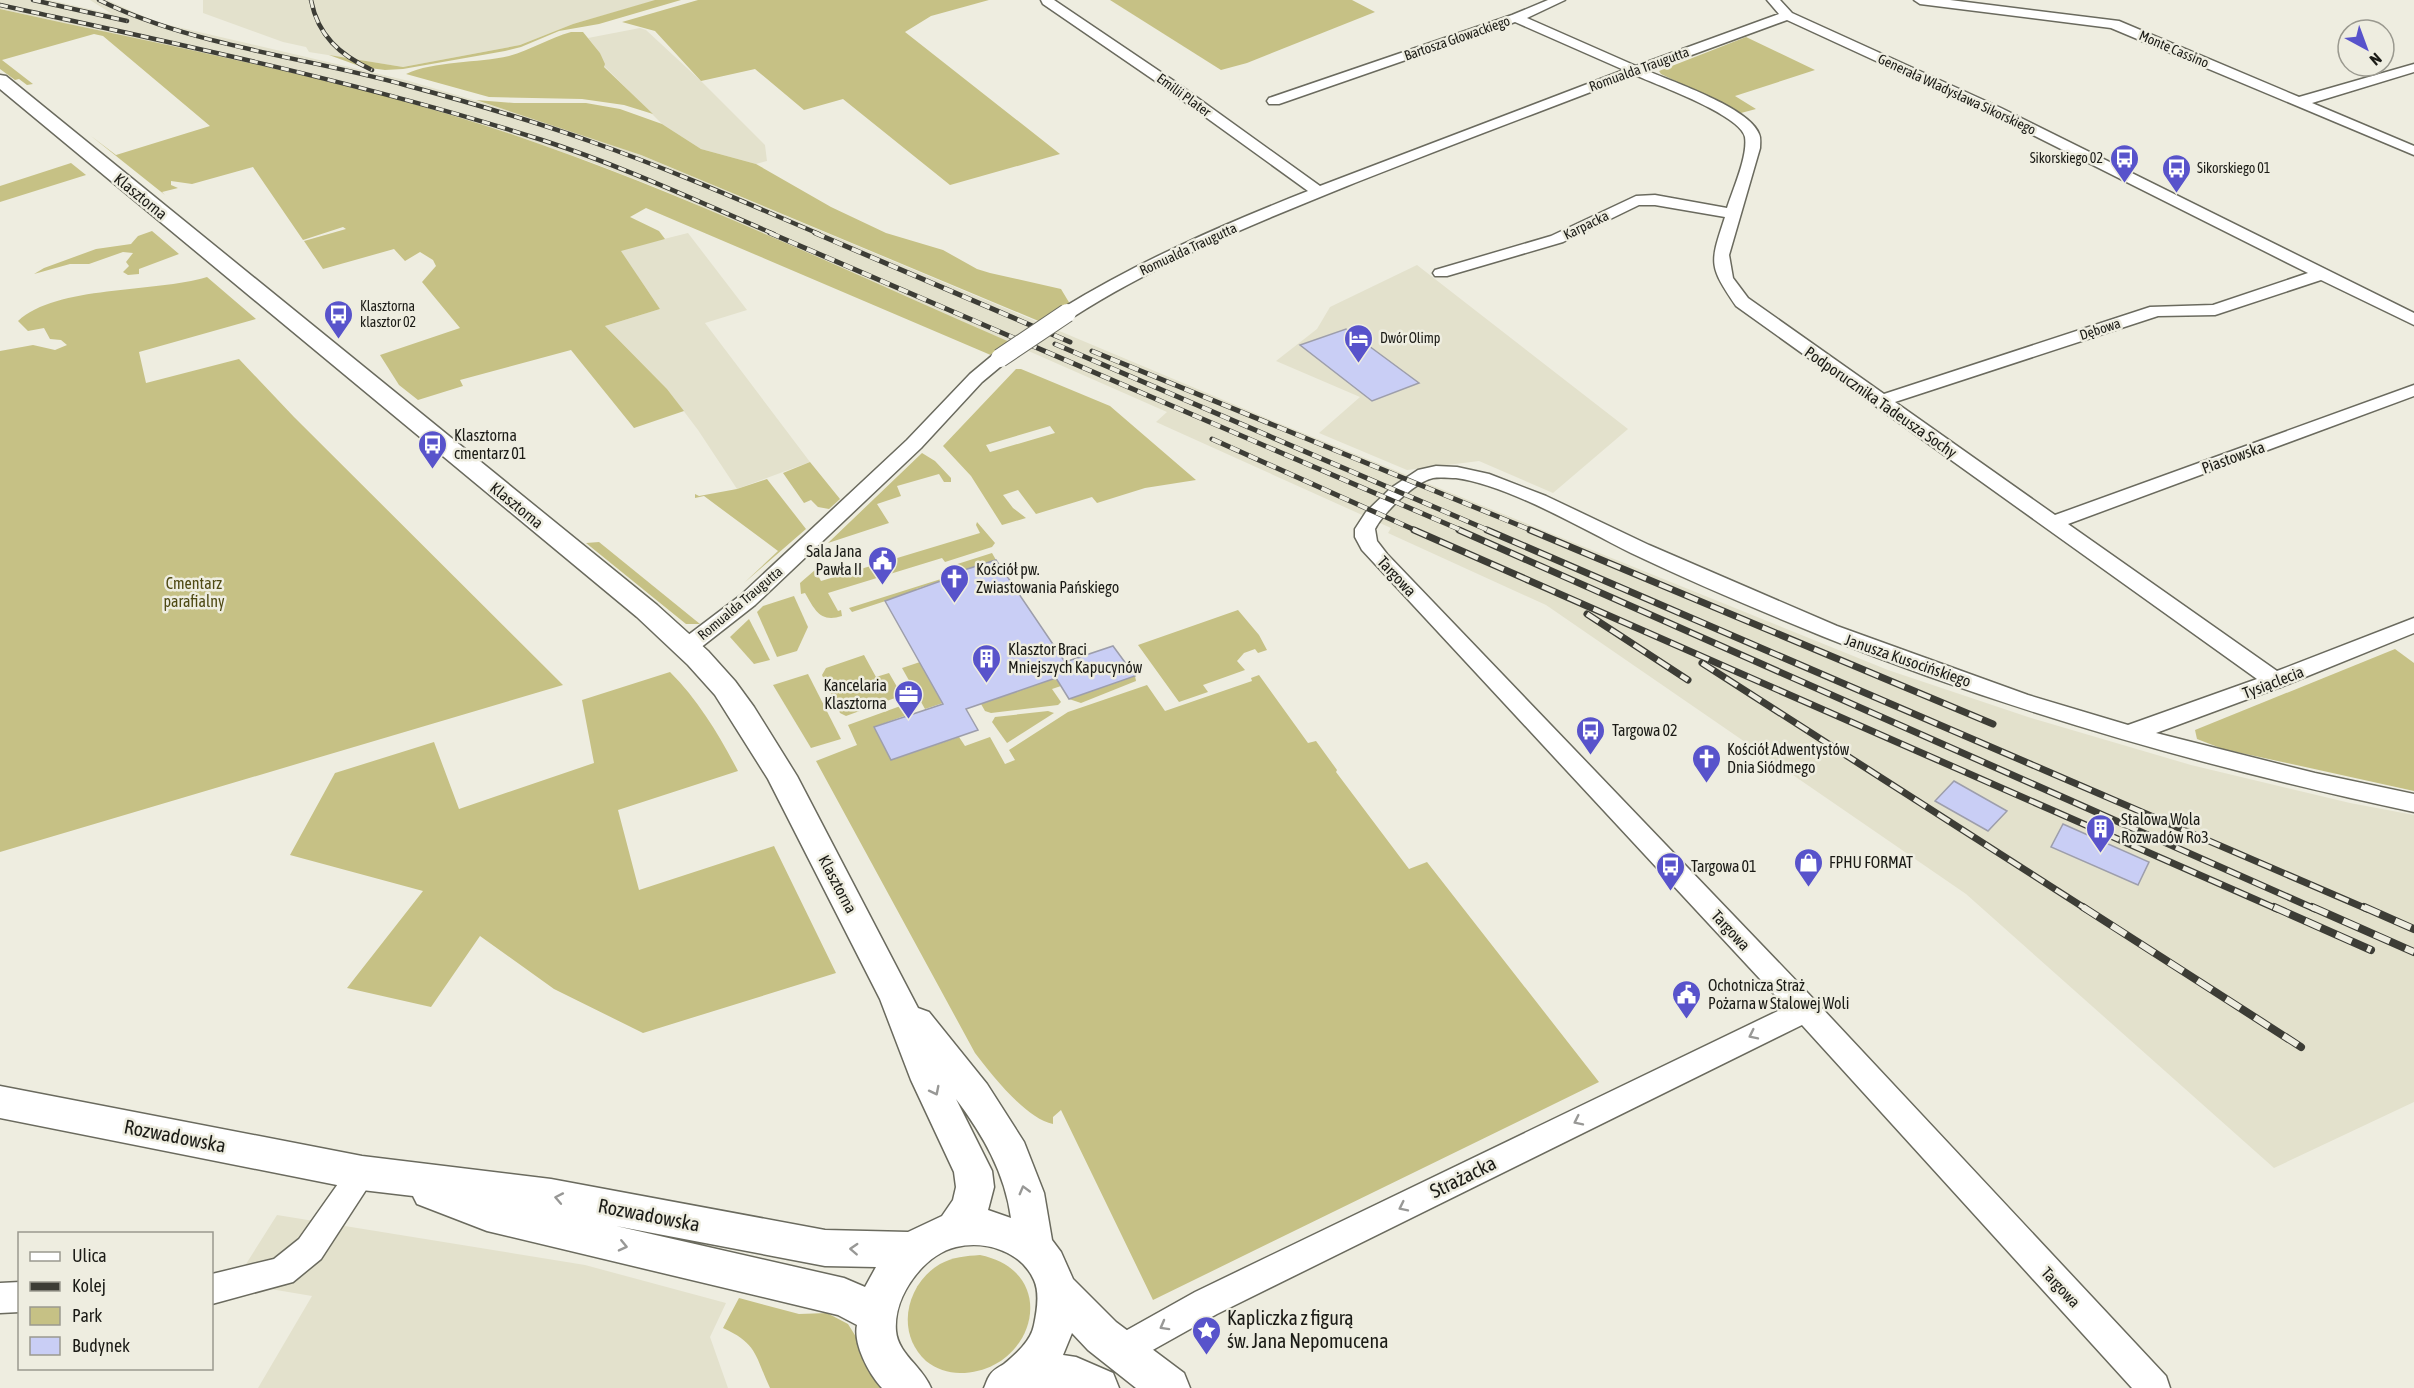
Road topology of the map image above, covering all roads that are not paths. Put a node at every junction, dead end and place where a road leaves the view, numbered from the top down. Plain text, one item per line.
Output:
1 (1559, 0) edge
2 (1773, 0) edge
3 (1920, 0) edge
4 (1047, 1) edge
5 (1788, 16) junction
6 (1516, 18) junction
7 (2414, 68) edge
8 (1638, 70) junction
9 (0, 80) edge
10 (1274, 101) dead end
11 (2299, 102) junction
12 (2414, 151) edge
13 (1319, 192) junction
14 (1733, 214) junction
15 (1441, 273) dead end
16 (2322, 274) junction
17 (2414, 320) edge
18 (2414, 390) edge
19 (1881, 401) junction
20 (1420, 476) joint
21 (2052, 523) junction
22 (2414, 625) edge
23 (687, 647) junction
24 (2275, 681) junction
25 (2129, 733) junction
26 (2414, 803) edge
27 (897, 998) junction
28 (1806, 1010) junction
29 (0, 1102) edge
30 (374, 1175) junction
31 (955, 1229) junction
32 (1034, 1248) junction
33 (913, 1250) junction
34 (213, 1289) edge
35 (1057, 1290) junction
36 (18, 1297) edge
37 (0, 1298) edge
38 (876, 1314) junction
39 (1122, 1350) junction
40 (1017, 1380) edge
41 (908, 1388) edge
42 (1098, 1388) edge
43 (1169, 1388) edge
44 (2154, 1388) edge

1 - 6 street
2 - 5 street
3 - 11 street, Monte Cassino
4 - 13 street, Emilii Plater
5 - 8 street, Romualda Traugutta
5 - 16 street, Generała Władysława Sikorskiego
6 - 8 street, Bartosza Głowackiego
6 - 10 street, Bartosza Głowackiego
7 - 11 street
8 - 13 street, Romualda Traugutta
8 - 14 street, Podporucznika Tadeusza Sochy
9 - 23 street, Klasztorna
11 - 12 street, Monte Cassino
13 - 23 street, Romualda Traugutta, bridge
14 - 15 street, Karpacka
14 - 19 street, Podporucznika Tadeusza Sochy
16 - 17 street, Generała Władysława Sikorskiego
16 - 19 street, Dębowa
18 - 21 street, Piastowska
19 - 21 street, Podporucznika Tadeusza Sochy
20 - 25 street, Janusza Kusocińskiego
20 - 28 street, Targowa
21 - 24 street, Podporucznika Tadeusza Sochy
22 - 24 street, Tysiąclecia
23 - 27 street, Klasztorna
24 - 25 street, Tysiąclecia
25 - 26 street, Janusza Kusocińskiego
27 -> 31 street, Klasztorna
32 -> 27 street, Klasztorna
28 -> 39 street, Strażacka
28 - 44 street, Targowa
29 - 30 street, Rozwadowska
33 -> 30 street, Rozwadowska
30 - 34 street
30 -> 38 street, Rozwadowska
31 - 32 street
31 - 33 street
32 - 35 street
33 - 38 street
35 - 39 street
35 - 40 street
36 - 37 street
38 - 41 street
39 - 43 street
40 - 42 street

